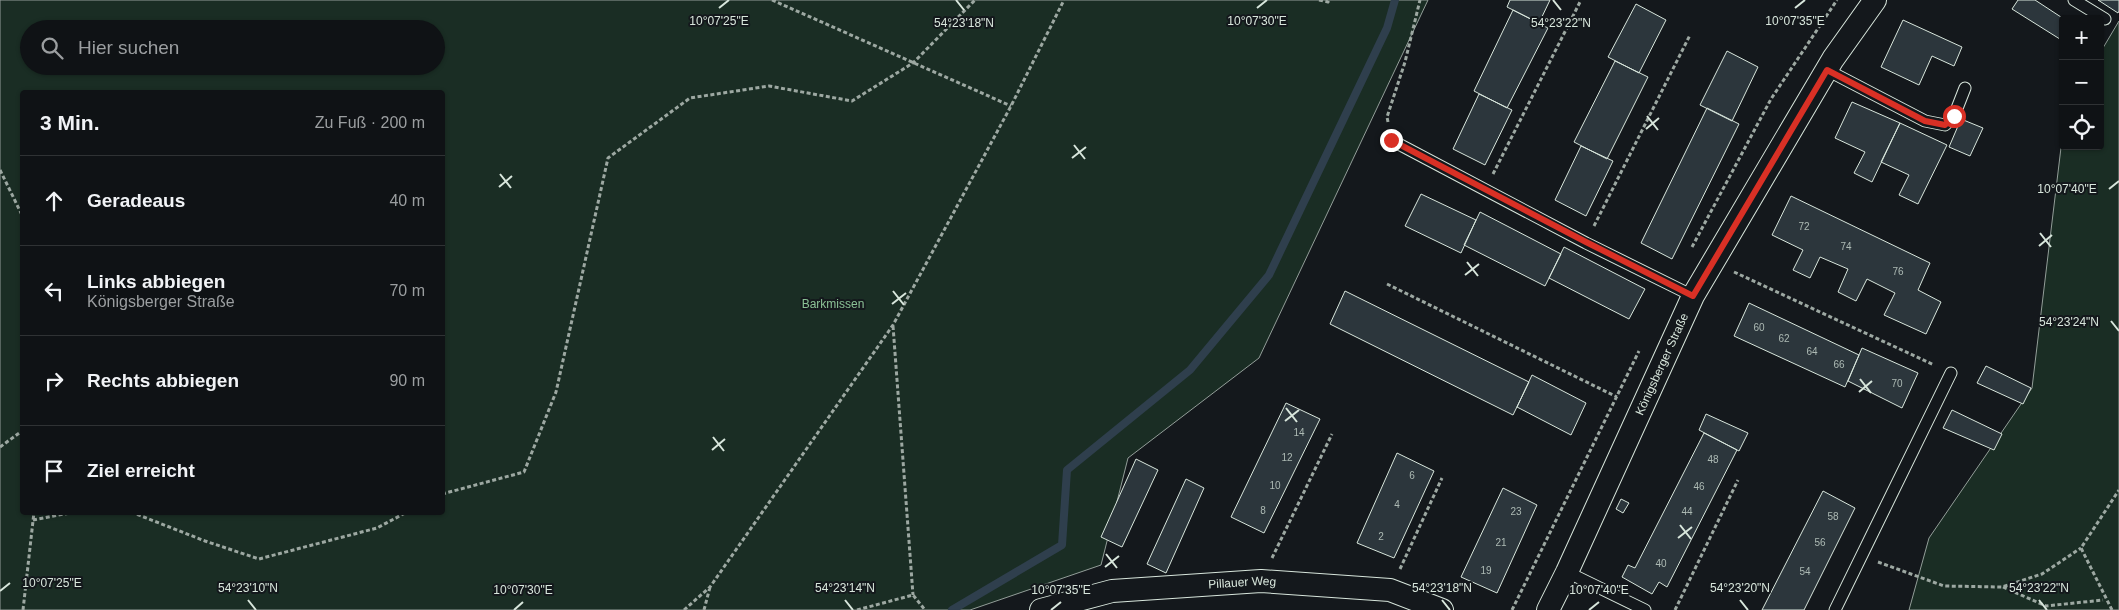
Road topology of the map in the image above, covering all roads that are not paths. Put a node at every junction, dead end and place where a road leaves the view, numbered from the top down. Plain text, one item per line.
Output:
1 (1875, 0) edge
2 (2074, 0) edge
3 (2105, 19) dead end
4 (1827, 70) junction
5 (1965, 88) dead end
6 (1391, 140) road end
7 (1693, 296) junction
8 (1951, 373) road end
9 (1567, 572) junction
10 (1040, 610) edge
11 (1442, 610) edge
12 (1548, 610) edge
13 (1645, 610) edge
14 (1835, 610) edge

1 - 4 street, Königsberger Straße
2 - 3 lane
4 - 5 lane
4 - 7 street, Königsberger Straße
6 - 7 lane
7 - 9 street, Königsberger Straße
8 - 14 lane
9 - 12 street, Königsberger Straße
9 - 13 lane
10 - 11 street, Pillauer Weg

